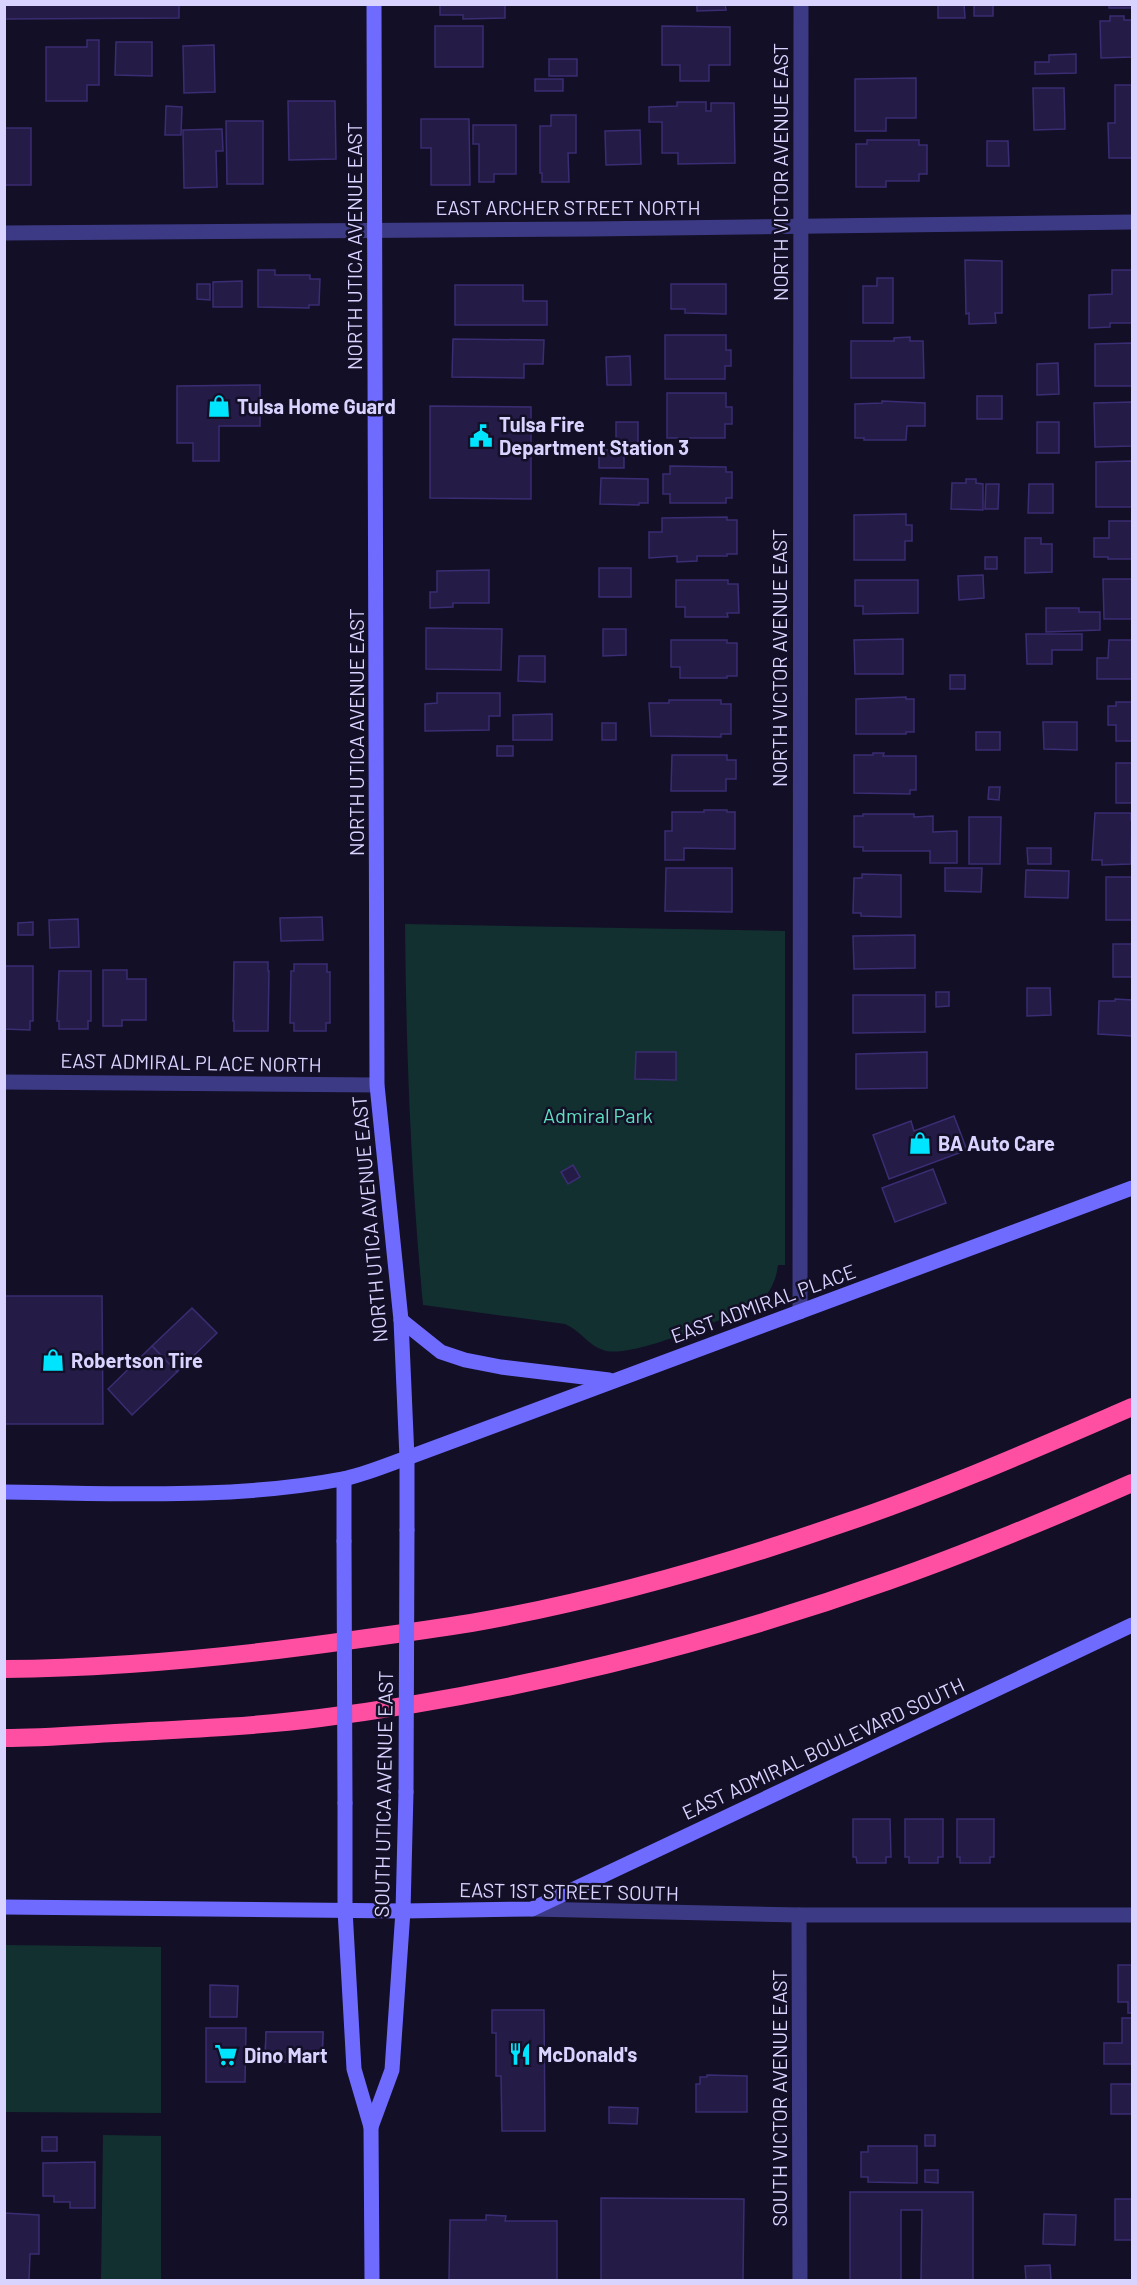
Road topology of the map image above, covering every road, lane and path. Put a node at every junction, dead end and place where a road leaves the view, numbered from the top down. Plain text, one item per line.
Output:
1 (374, 4) edge
2 (801, 4) edge
3 (1132, 222) edge
4 (801, 226) junction
5 (376, 229) junction
6 (4, 233) edge
7 (4, 1082) edge
8 (377, 1085) junction
9 (1132, 1188) edge
10 (800, 1312) junction
11 (401, 1320) junction
12 (612, 1381) junction
13 (1132, 1407) edge
14 (407, 1458) junction
15 (344, 1479) junction
16 (1132, 1483) edge
17 (4, 1492) edge
18 (1132, 1625) edge
19 (4, 1669) edge
20 (4, 1738) edge
21 (4, 1907) edge
22 (532, 1909) junction
23 (345, 1910) junction
24 (403, 1911) junction
25 (799, 1915) junction
26 (1132, 1915) edge
27 (371, 2127) junction
28 (372, 2280) edge
29 (800, 2280) edge

1 - 5 main road, NORTH UTICA AVENUE EAST
2 - 4 street, NORTH VICTOR AVENUE EAST
3 - 4 street, EAST ARCHER STREET NORTH
4 - 5 street, EAST ARCHER STREET NORTH
4 - 10 street, NORTH VICTOR AVENUE EAST
5 - 6 street, EAST ARCHER STREET NORTH
5 - 8 main road, NORTH UTICA AVENUE EAST
7 - 8 street, EAST ADMIRAL PLACE NORTH
8 - 11 main road, NORTH UTICA AVENUE EAST
9 - 10 main road, EAST ADMIRAL PLACE
10 - 12 main road, EAST ADMIRAL PLACE
11 - 12 main road
11 - 14 main road, NORTH UTICA AVENUE EAST
12 - 14 main road, EAST ADMIRAL PLACE
13 - 19 highway
14 - 15 main road
14 - 24 main road, SOUTH UTICA AVENUE EAST, bridge
15 - 17 main road
15 - 23 main road, SOUTH UTICA AVENUE EAST, bridge
16 - 20 highway
18 - 22 main road, EAST ADMIRAL BOULEVARD SOUTH
21 - 23 main road, EAST 1ST STREET SOUTH
22 - 24 main road, EAST 1ST STREET SOUTH
22 - 25 street, EAST 1ST STREET SOUTH
23 - 24 main road, EAST 1ST STREET SOUTH
23 - 27 main road, SOUTH UTICA AVENUE EAST
24 - 27 main road, SOUTH UTICA AVENUE EAST
25 - 26 street, EAST 1ST STREET SOUTH
25 - 29 street, SOUTH VICTOR AVENUE EAST
27 - 28 main road, SOUTH UTICA AVENUE EAST

